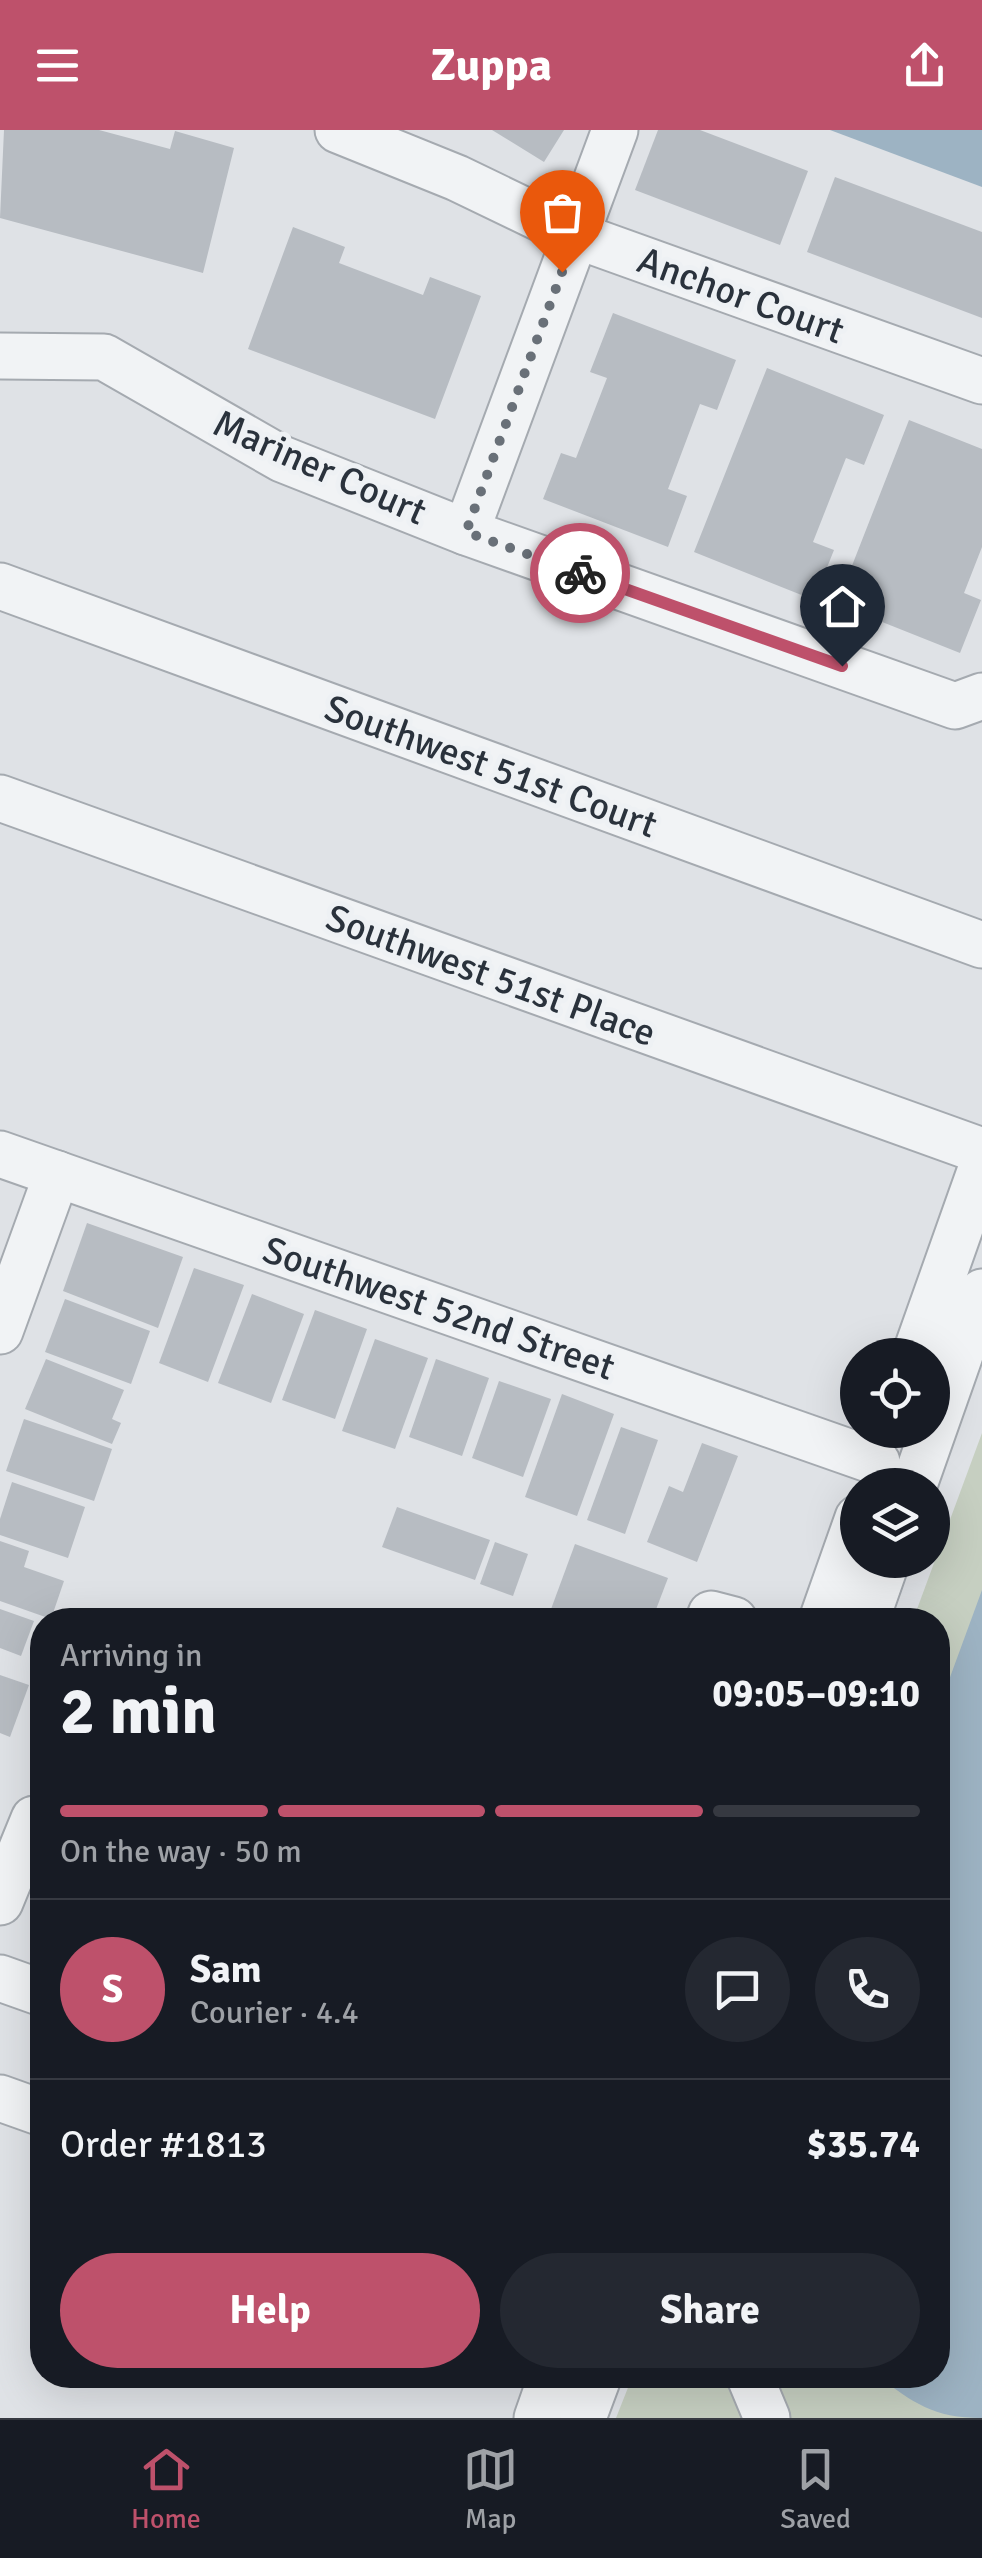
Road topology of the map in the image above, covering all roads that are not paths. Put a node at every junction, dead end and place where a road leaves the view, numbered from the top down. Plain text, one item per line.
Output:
1 (338, 130) edge
2 (616, 130) edge
3 (575, 236) junction
4 (0, 356) edge
5 (982, 381) edge
6 (466, 532) junction
7 (0, 586) edge
8 (982, 696) edge
9 (0, 798) edge
10 (982, 946) edge
11 (982, 1151) edge
12 (0, 1154) edge
13 (982, 1166) edge
14 (57, 1174) junction
15 (982, 1292) edge
16 (0, 1331) edge
17 (921, 1338) edge
18 (887, 1465) edge
19 (840, 1569) edge
20 (881, 1578) edge
21 (826, 1608) edge
22 (870, 1608) edge
23 (30, 1828) edge
24 (0, 1902) edge
25 (0, 1978) edge
26 (30, 1989) edge
27 (0, 2098) edge
28 (30, 2109) edge
29 (548, 2388) edge
30 (594, 2388) edge
31 (754, 2388) edge
32 (538, 2418) edge
33 (583, 2418) edge
34 (767, 2418) edge

1 - 3 street, Anchor Court
2 - 3 street
3 - 5 street, Anchor Court
3 - 6 street
4 - 6 street, Mariner Court
6 - 8 street, Mariner Court
7 - 10 street, Southwest 51st Court
9 - 11 street, Southwest 51st Place
12 - 14 street, Southwest 52nd Street
13 - 17 street
14 - 16 street
14 - 18 street, Southwest 52nd Street
15 - 18 street
19 - 21 street
20 - 22 street
23 - 24 street
25 - 26 street
27 - 28 street
29 - 32 street
30 - 33 street
31 - 34 street

